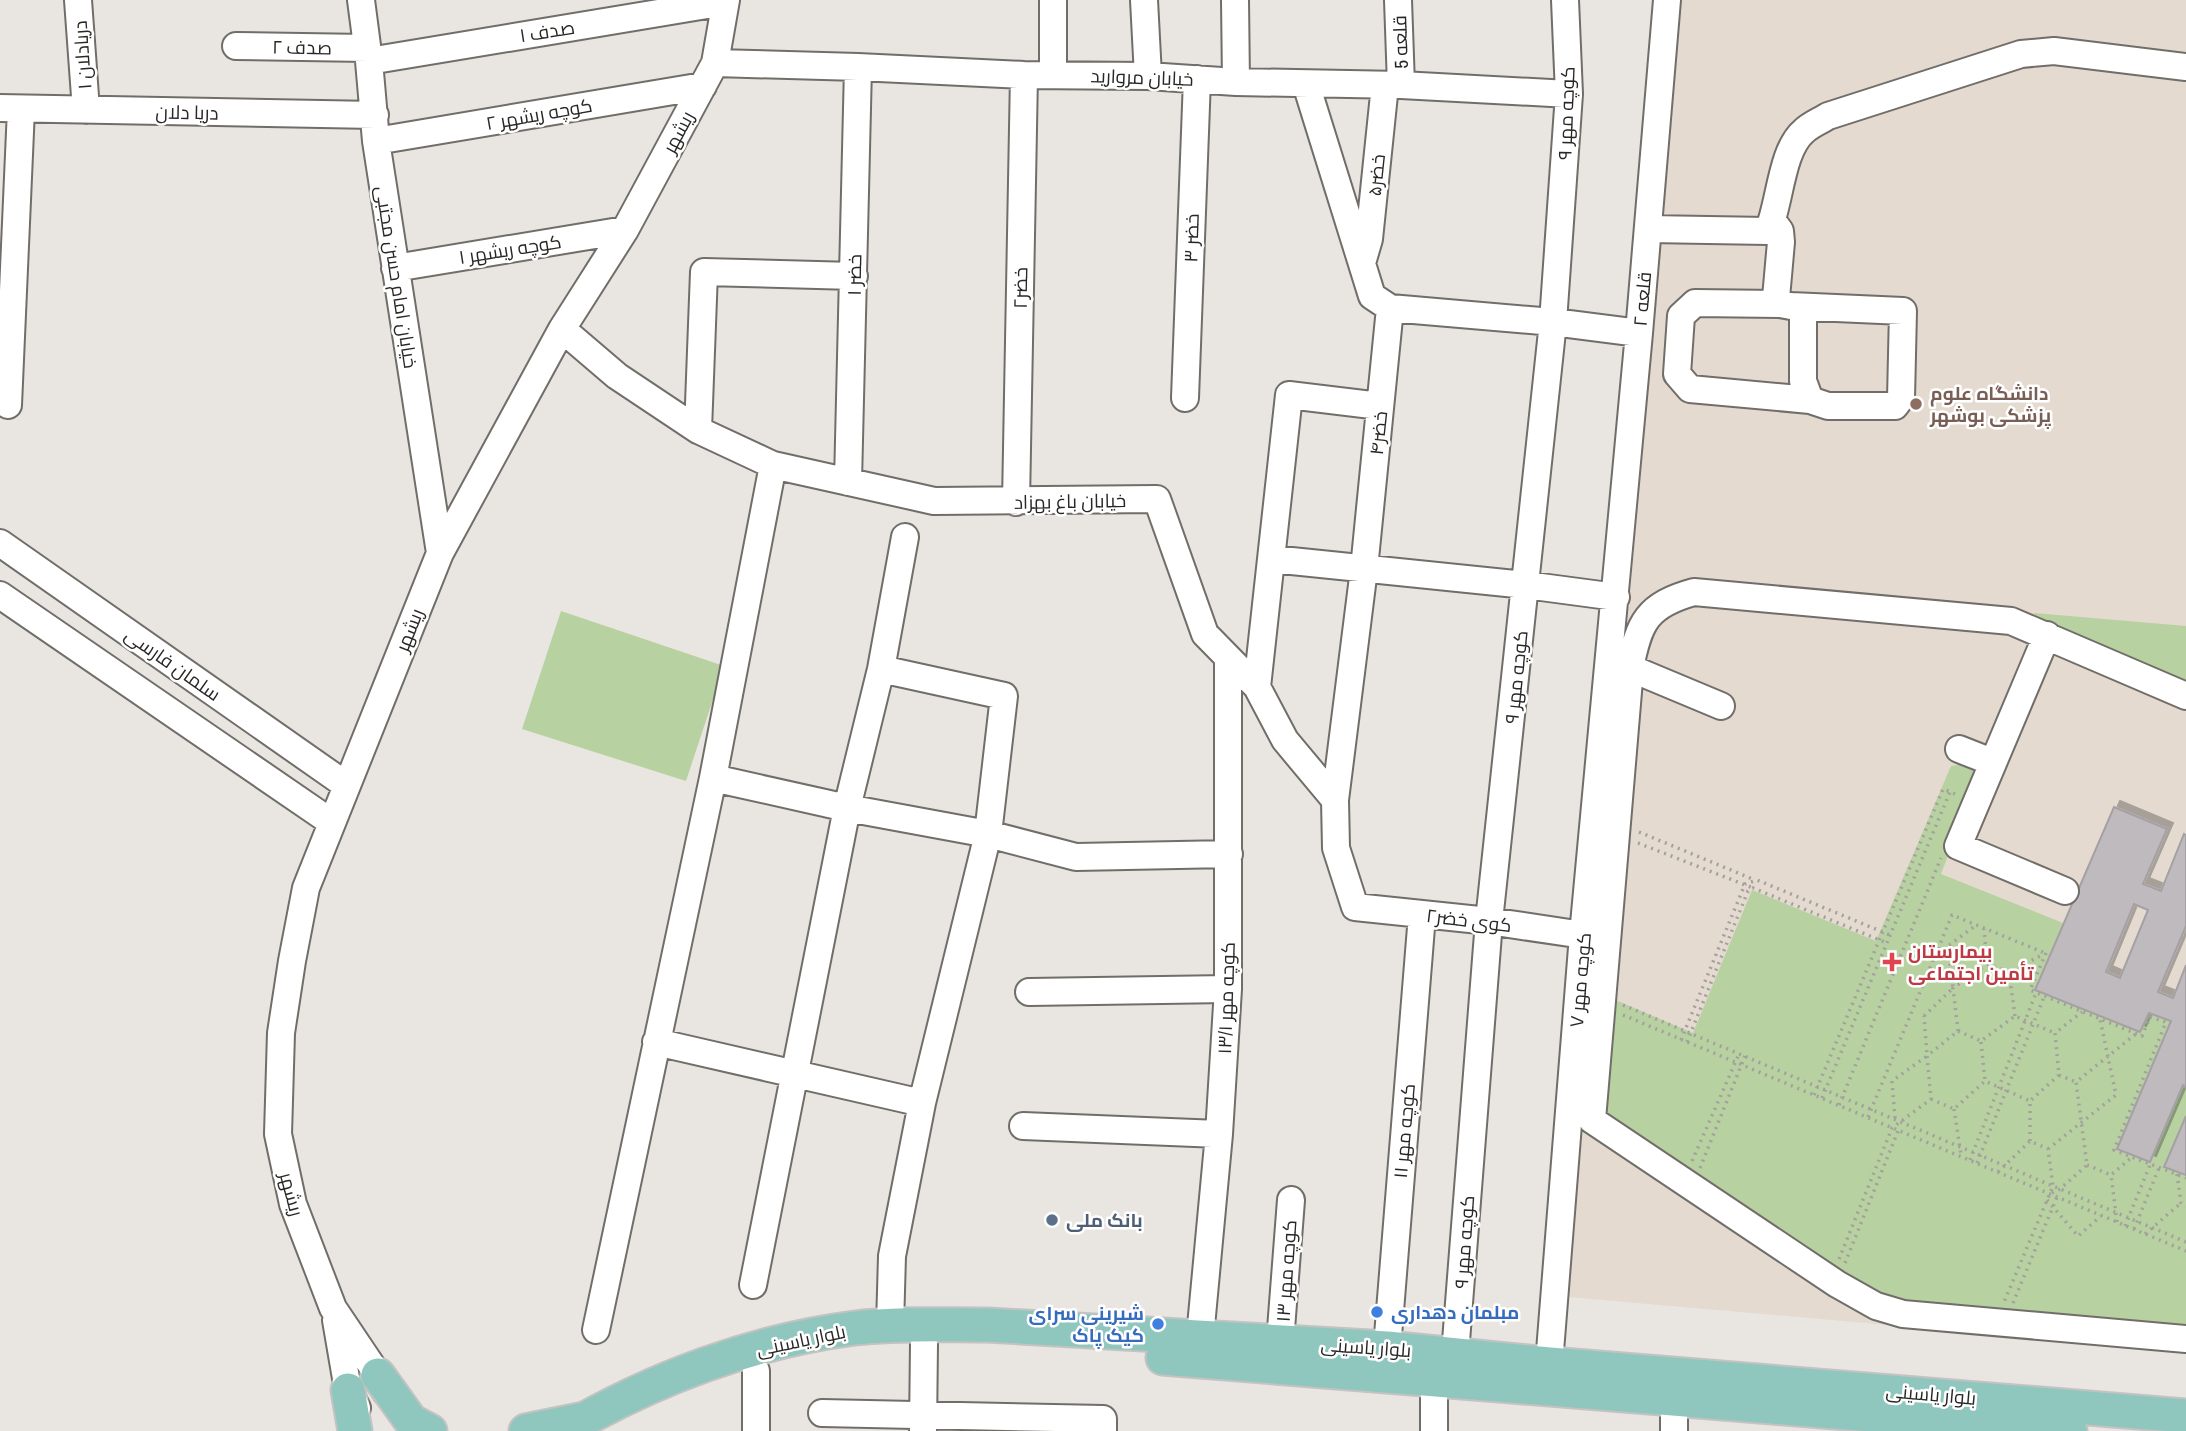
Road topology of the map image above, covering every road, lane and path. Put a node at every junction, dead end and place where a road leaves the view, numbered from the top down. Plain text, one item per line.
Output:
1 (78, 0) edge
2 (361, 0) edge
3 (1053, 0) edge
4 (1144, 0) edge
5 (1235, 0) edge
6 (1398, 0) edge
7 (1565, 0) edge
8 (1667, 0) edge
9 (725, 1) edge
10 (236, 46) dead end
11 (368, 54) junction
12 (858, 67) junction
13 (2186, 67) edge
14 (1053, 74) junction
15 (709, 75) junction
16 (1024, 75) junction
17 (1148, 76) junction
18 (1197, 79) junction
19 (1236, 82) junction
20 (1306, 84) junction
21 (1393, 85) junction
22 (1569, 94) junction
23 (11, 108) edge
24 (86, 110) junction
25 (375, 115) junction
26 (376, 141) junction
27 (1772, 220) junction
28 (1648, 229) junction
29 (625, 230) junction
30 (8, 244) edge
31 (1362, 264) junction
32 (395, 268) junction
33 (854, 275) junction
34 (1791, 305) junction
35 (1390, 308) junction
36 (1553, 322) junction
37 (562, 329) junction
38 (1639, 333) junction
39 (1185, 398) dead end
40 (1810, 400) junction
41 (8, 405) dead end
42 (1380, 406) junction
43 (698, 430) junction
44 (772, 464) junction
45 (848, 482) junction
46 (1016, 502) junction
47 (905, 537) dead end
48 (0, 542) edge
49 (440, 553) junction
50 (1272, 559) junction
51 (1364, 569) junction
52 (1526, 585) junction
53 (68, 591) junction
54 (0, 595) edge
55 (1616, 597) junction
56 (43, 625) junction
57 (2047, 635) junction
58 (1228, 658) junction
59 (1630, 668) junction
60 (881, 669) junction
61 (1257, 687) junction
62 (2186, 696) edge
63 (1721, 706) dead end
64 (1959, 749) dead end
65 (1992, 762) junction
66 (713, 778) junction
67 (346, 785) junction
68 (1943, 789) dead end
69 (1950, 792) dead end
70 (1335, 800) junction
71 (847, 808) junction
72 (331, 822) junction
73 (1617, 829) junction
74 (988, 834) junction
75 (1945, 849) dead end
76 (1229, 854) junction
77 (1748, 877) junction
78 (1757, 880) junction
79 (1745, 884) junction
80 (1753, 888) junction
81 (2065, 891) dead end
82 (1422, 915) junction
83 (1489, 922) junction
84 (1976, 925) junction
85 (1984, 929) junction
86 (1882, 932) junction
87 (1583, 935) junction
88 (1890, 935) junction
89 (1878, 940) junction
90 (1887, 943) junction
91 (1941, 943) junction
92 (1948, 946) junction
93 (2046, 953) junction
94 (1987, 964) junction
95 (2009, 972) junction
96 (1953, 988) junction
97 (1228, 989) junction
98 (1029, 992) dead end
99 (2036, 993) junction
100 (2045, 996) junction
101 (1602, 1001) junction
102 (2083, 1012) junction
103 (2015, 1016) junction
104 (2100, 1018) junction
105 (2026, 1020) junction
106 (2033, 1024) junction
107 (1684, 1031) junction
108 (1958, 1031) junction
109 (2055, 1033) junction
110 (2137, 1033) junction
111 (1691, 1034) junction
112 (1681, 1040) junction
113 (1981, 1041) junction
114 (656, 1042) junction
115 (1687, 1042) junction
116 (1739, 1054) junction
117 (1745, 1056) junction
118 (1927, 1056) junction
119 (2108, 1057) junction
120 (1735, 1062) junction
121 (1742, 1065) junction
122 (796, 1074) junction
123 (2059, 1075) junction
124 (1884, 1078) junction
125 (1892, 1081) junction
126 (1985, 1081) junction
127 (2076, 1082) junction
128 (1818, 1087) junction
129 (1999, 1087) junction
130 (1825, 1090) junction
131 (2006, 1091) junction
132 (1814, 1095) junction
133 (1843, 1097) junction
134 (1822, 1098) junction
135 (1931, 1099) junction
136 (2031, 1101) junction
137 (922, 1103) junction
138 (1839, 1105) junction
139 (1871, 1109) junction
140 (1954, 1109) junction
141 (1868, 1117) junction
142 (2082, 1122) junction
143 (1897, 1125) junction
144 (1023, 1126) dead end
145 (1219, 1134) junction
146 (2030, 1141) junction
147 (1959, 1146) junction
148 (2049, 1149) junction
149 (1973, 1152) junction
150 (1980, 1155) junction
151 (1961, 1157) junction
152 (2132, 1157) junction
153 (1970, 1160) junction
154 (1977, 1163) junction
155 (2003, 1165) junction
156 (2087, 1165) junction
157 (2150, 1165) junction
158 (2159, 1168) junction
159 (1998, 1172) junction
160 (2177, 1174) junction
161 (2111, 1175) junction
162 (2186, 1178) edge
163 (1688, 1184) junction
164 (2056, 1189) junction
165 (2050, 1194) junction
166 (2057, 1197) junction
167 (1291, 1200) dead end
168 (2047, 1200) junction
169 (2183, 1205) edge
170 (2053, 1206) junction
171 (2116, 1213) junction
172 (2101, 1216) junction
173 (2129, 1218) junction
174 (2118, 1222) junction
175 (2137, 1222) junction
176 (2125, 1226) junction
177 (2152, 1228) junction
178 (2134, 1230) junction
179 (2145, 1234) junction
180 (2186, 1242) edge
181 (2186, 1251) edge
182 (1834, 1282) junction
183 (753, 1285) dead end
184 (333, 1308) junction
185 (2000, 1322) junction
186 (890, 1325) junction
187 (596, 1330) dead end
188 (1200, 1337) junction
189 (2186, 1339) edge
190 (1280, 1342) junction
191 (924, 1343) junction
192 (1387, 1348) junction
193 (1455, 1354) junction
194 (1549, 1364) junction
195 (756, 1371) junction
196 (378, 1375) junction
197 (1434, 1379) junction
198 (348, 1391) junction
199 (1798, 1395) junction
200 (1674, 1398) junction
201 (822, 1413) dead end
202 (2186, 1416) edge
203 (923, 1423) edge
204 (1885, 1424) edge
205 (587, 1427) edge
206 (355, 1431) edge
207 (369, 1431) edge
208 (404, 1431) edge
209 (430, 1431) edge
210 (526, 1431) edge
211 (756, 1431) edge
212 (1103, 1431) edge
213 (1434, 1431) edge
214 (1674, 1431) edge
215 (2067, 1431) edge

1 - 24 street, دریادلان ۱
2 - 11 street, خیابان امام حسن مجتبی
3 - 14 street
4 - 17 street
5 - 19 street
6 - 21 street, قلعه 5
7 - 22 street, کوچه مهر ۹
8 - 28 street, قلعه ۲
9 - 11 street, صدف ۱
9 - 15 street, ریشهر
10 - 11 street, صدف ۲
11 - 25 street, خیابان امام حسن مجتبی
12 - 15 street, خیابان مروارید
12 - 16 street, خیابان مروارید
12 - 33 street, خضر ۱
13 - 27 street
14 - 16 street, خیابان مروارید
14 - 17 street, خیابان مروارید
15 - 26 street, کوچه ریشهر ۲
15 - 29 street, ریشهر
16 - 46 street, خضر۲
17 - 18 street, خیابان مروارید
18 - 19 street, خیابان مروارید
18 - 39 street, خضر ۳
19 - 20 street, خیابان مروارید
20 - 21 street, خیابان مروارید
20 - 31 street
21 - 22 street, خیابان مروارید
21 - 31 street, خضر۵
22 - 36 street, کوچه مهر ۹
23 - 24 street, دریا دلان
23 - 30 street
24 - 25 street, دریا دلان
25 - 26 street, خیابان امام حسن مجتبی
26 - 32 street, خیابان امام حسن مجتبی
27 - 28 street
27 - 34 street
28 - 38 street, قلعه ۲
29 - 32 street, کوچه ریشهر ۱
29 - 37 street, ریشهر
30 - 41 street
31 - 35 street
32 - 49 street, خیابان امام حسن مجتبی
33 - 43 street
33 - 45 street, خضر ۱
34 - 40 street
34 - 40 street
34 - 40 street
35 - 36 street
35 - 42 street, خضر۴
36 - 38 street
36 - 52 street, کوچه مهر ۹
37 - 43 street, خیابان باغ بهزاد
37 - 49 street, ریشهر
38 - 55 street, قلعه ۲
42 - 50 street
42 - 51 street, خضر۴
43 - 44 street, خیابان باغ بهزاد
44 - 45 street, خیابان باغ بهزاد
44 - 66 street
45 - 46 street, خیابان باغ بهزاد
46 - 58 street, خیابان باغ بهزاد
47 - 60 street
48 - 53 street, سلمان فارسی
49 - 67 street, ریشهر
50 - 51 street
50 - 61 street
51 - 52 street
51 - 70 street, خضر۴
52 - 55 street
52 - 83 street, کوچه مهر ۹
53 - 56 street
53 - 67 street, سلمان فارسی
54 - 56 street, سلمان فارسی
55 - 87 street, کوچه مهر ۷
56 - 72 street, سلمان فارسی
57 - 59 street
57 - 62 street
57 - 65 street
58 - 61 street, خیابان باغ بهزاد
58 - 76 street, کوچه مهر ۱۳/۱
59 - 63 street
59 - 73 street
60 - 71 street
60 - 74 street
61 - 70 street, خیابان باغ بهزاد
64 - 65 street
65 - 81 street
66 - 71 street
66 - 114 street
67 - 72 street, ریشهر
68 - 86 path
69 - 88 path
70 - 82 street, کوی خضر۲
71 - 74 street
71 - 122 street
72 - 184 street, ریشهر
73 - 77 path
73 - 79 path
73 - 101 street
74 - 76 street
74 - 137 street
75 - 133 path
76 - 97 street, کوچه مهر ۱۳/۱
77 - 78 path
77 - 79 path
78 - 79 path
78 - 86 path
79 - 80 path
79 - 107 path
80 - 89 path
80 - 111 path
82 - 83 street, کوی خضر۲
82 - 192 street, کوچه مهر ۱۱
83 - 87 street, کوی خضر۲
83 - 193 street, کوچه مهر ۹
84 - 85 path
84 - 91 path
84 - 92 path
85 - 93 path
85 - 94 path
86 - 88 path
86 - 89 path
87 - 194 street, کوچه مهر ۷
88 - 90 path
89 - 90 path
89 - 128 path
90 - 130 path
91 - 92 path
91 - 124 path
92 - 96 path
93 - 95 path
93 - 99 path
94 - 95 path
94 - 96 path
95 - 103 path
96 - 108 path
96 - 118 path
97 - 98 street
97 - 145 street, کوچه مهر ۱۳/۱
99 - 100 path
99 - 105 path
100 - 102 path
100 - 106 path
101 - 107 path
101 - 112 path
101 - 163 street
102 - 104 path
102 - 109 path
103 - 105 path
103 - 113 path
104 - 110 path
104 - 119 path
105 - 106 path
105 - 129 path
106 - 109 path
106 - 131 path
107 - 111 path
107 - 112 path
108 - 113 path
108 - 118 path
109 - 123 path
110 - 119 path
110 - 152 path
111 - 115 path
111 - 116 path
112 - 115 path
113 - 126 path
114 - 122 street
114 - 187 street
115 - 120 path
116 - 117 path
116 - 120 path
117 - 121 path
117 - 128 path
118 - 125 path
118 - 135 path
119 - 127 path
119 - 142 path
120 - 121 path
120 - 163 path
121 - 132 path
121 - 163 path
122 - 137 street
122 - 183 street
123 - 127 path
123 - 136 path
124 - 125 path
124 - 139 path
125 - 143 path
126 - 129 path
126 - 140 path
127 - 142 path
128 - 130 path
128 - 132 path
129 - 131 path
129 - 149 path
130 - 133 path
130 - 134 path
131 - 136 path
131 - 150 path
132 - 134 path
133 - 138 path
133 - 139 path
134 - 138 path
135 - 140 path
135 - 143 path
136 - 146 path
137 - 186 street
138 - 141 path
139 - 141 path
139 - 143 path
140 - 147 path
141 - 143 path
142 - 148 path
142 - 156 path
143 - 147 path
143 - 151 path
143 - 182 path
144 - 145 street
145 - 188 street, کوچه مهر ۱۳/۱
146 - 148 path
146 - 155 path
147 - 149 path
147 - 151 path
148 - 164 path
149 - 150 path
149 - 153 path
150 - 154 path
150 - 155 path
151 - 153 path
152 - 157 path
152 - 161 path
153 - 154 path
154 - 159 path
155 - 159 path
155 - 164 path
156 - 161 path
156 - 164 path
157 - 158 path
157 - 173 path
158 - 160 path
158 - 175 path
159 - 165 path
160 - 162 path
160 - 169 path
161 - 171 path
163 - 182 street
164 - 165 path
164 - 166 path
164 - 171 path
165 - 166 path
165 - 168 path
166 - 170 path
166 - 172 path
167 - 190 street, کوچه مهر ۱۳
168 - 170 path
168 - 185 path
169 - 177 path
170 - 172 path
170 - 185 path
171 - 173 path
171 - 174 path
172 - 174 path
173 - 175 path
173 - 176 path
174 - 176 path
175 - 177 path
175 - 178 path
176 - 178 path
177 - 179 path
177 - 180 path
178 - 179 path
179 - 181 path
182 - 185 street
184 - 196 street, ریشهر
184 - 198 street, ریشهر
185 - 189 street
186 - 188 main road, بلوار یاسینی
186 - 205 main road, بلوار یاسینی
188 - 190 main road, بلوار یاسینی
190 - 192 main road, بلوار یاسینی
191 - 195 main road, بلوار یاسینی
191 - 197 main road, بلوار یاسینی
191 - 203 street
192 - 193 main road, بلوار یاسینی
193 - 194 main road, بلوار یاسینی
194 - 199 main road, بلوار یاسینی
195 - 205 main road, بلوار یاسینی
195 - 211 street
196 - 208 street, ریشهر
196 - 209 main road
197 - 200 main road, بلوار یاسینی
197 - 213 street
198 - 206 main road
198 - 207 street, ریشهر
199 - 200 main road, بلوار یاسینی
199 - 202 main road, بلوار یاسینی
199 - 204 main road, بلوار یاسینی
200 - 214 street
201 - 203 street
203 - 212 street
204 - 215 main road, بلوار یاسینی
205 - 210 main road

